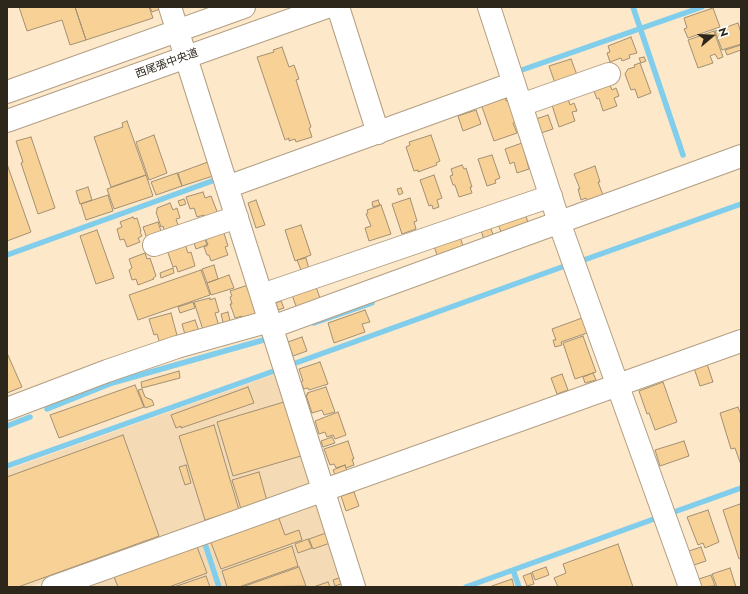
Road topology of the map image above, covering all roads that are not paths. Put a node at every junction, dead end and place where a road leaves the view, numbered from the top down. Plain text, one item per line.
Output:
1 (170, 7) edge
2 (244, 7) edge
3 (327, 7) edge
4 (338, 7) edge
5 (489, 7) edge
6 (177, 31) junction
7 (186, 57) junction
8 (609, 74) dead end
9 (514, 84) junction
10 (7, 92) edge
11 (521, 105) junction
12 (7, 121) edge
13 (378, 132) junction
14 (741, 156) edge
15 (228, 187) junction
16 (550, 196) junction
17 (237, 217) junction
18 (559, 222) junction
19 (154, 245) dead end
20 (262, 296) junction
21 (271, 324) junction
22 (741, 341) edge
23 (618, 386) junction
24 (7, 409) edge
25 (324, 490) junction
26 (63, 585) edge
27 (354, 587) edge
28 (690, 587) edge

1 - 6 street
2 - 6 street
3 - 7 street, 西尾張中央道
4 - 13 street
5 - 9 street
6 - 7 street
6 - 10 street
7 - 12 street, 西尾張中央道
7 - 15 street
8 - 11 street
9 - 11 street
9 - 13 street
11 - 16 street
13 - 15 street
14 - 18 street
15 - 17 street
16 - 18 street
16 - 20 street
17 - 19 street
17 - 20 street
18 - 21 street
18 - 23 street
20 - 21 street
21 - 24 street
21 - 25 street
22 - 23 street
23 - 25 street
23 - 28 street
25 - 26 street
25 - 27 street

